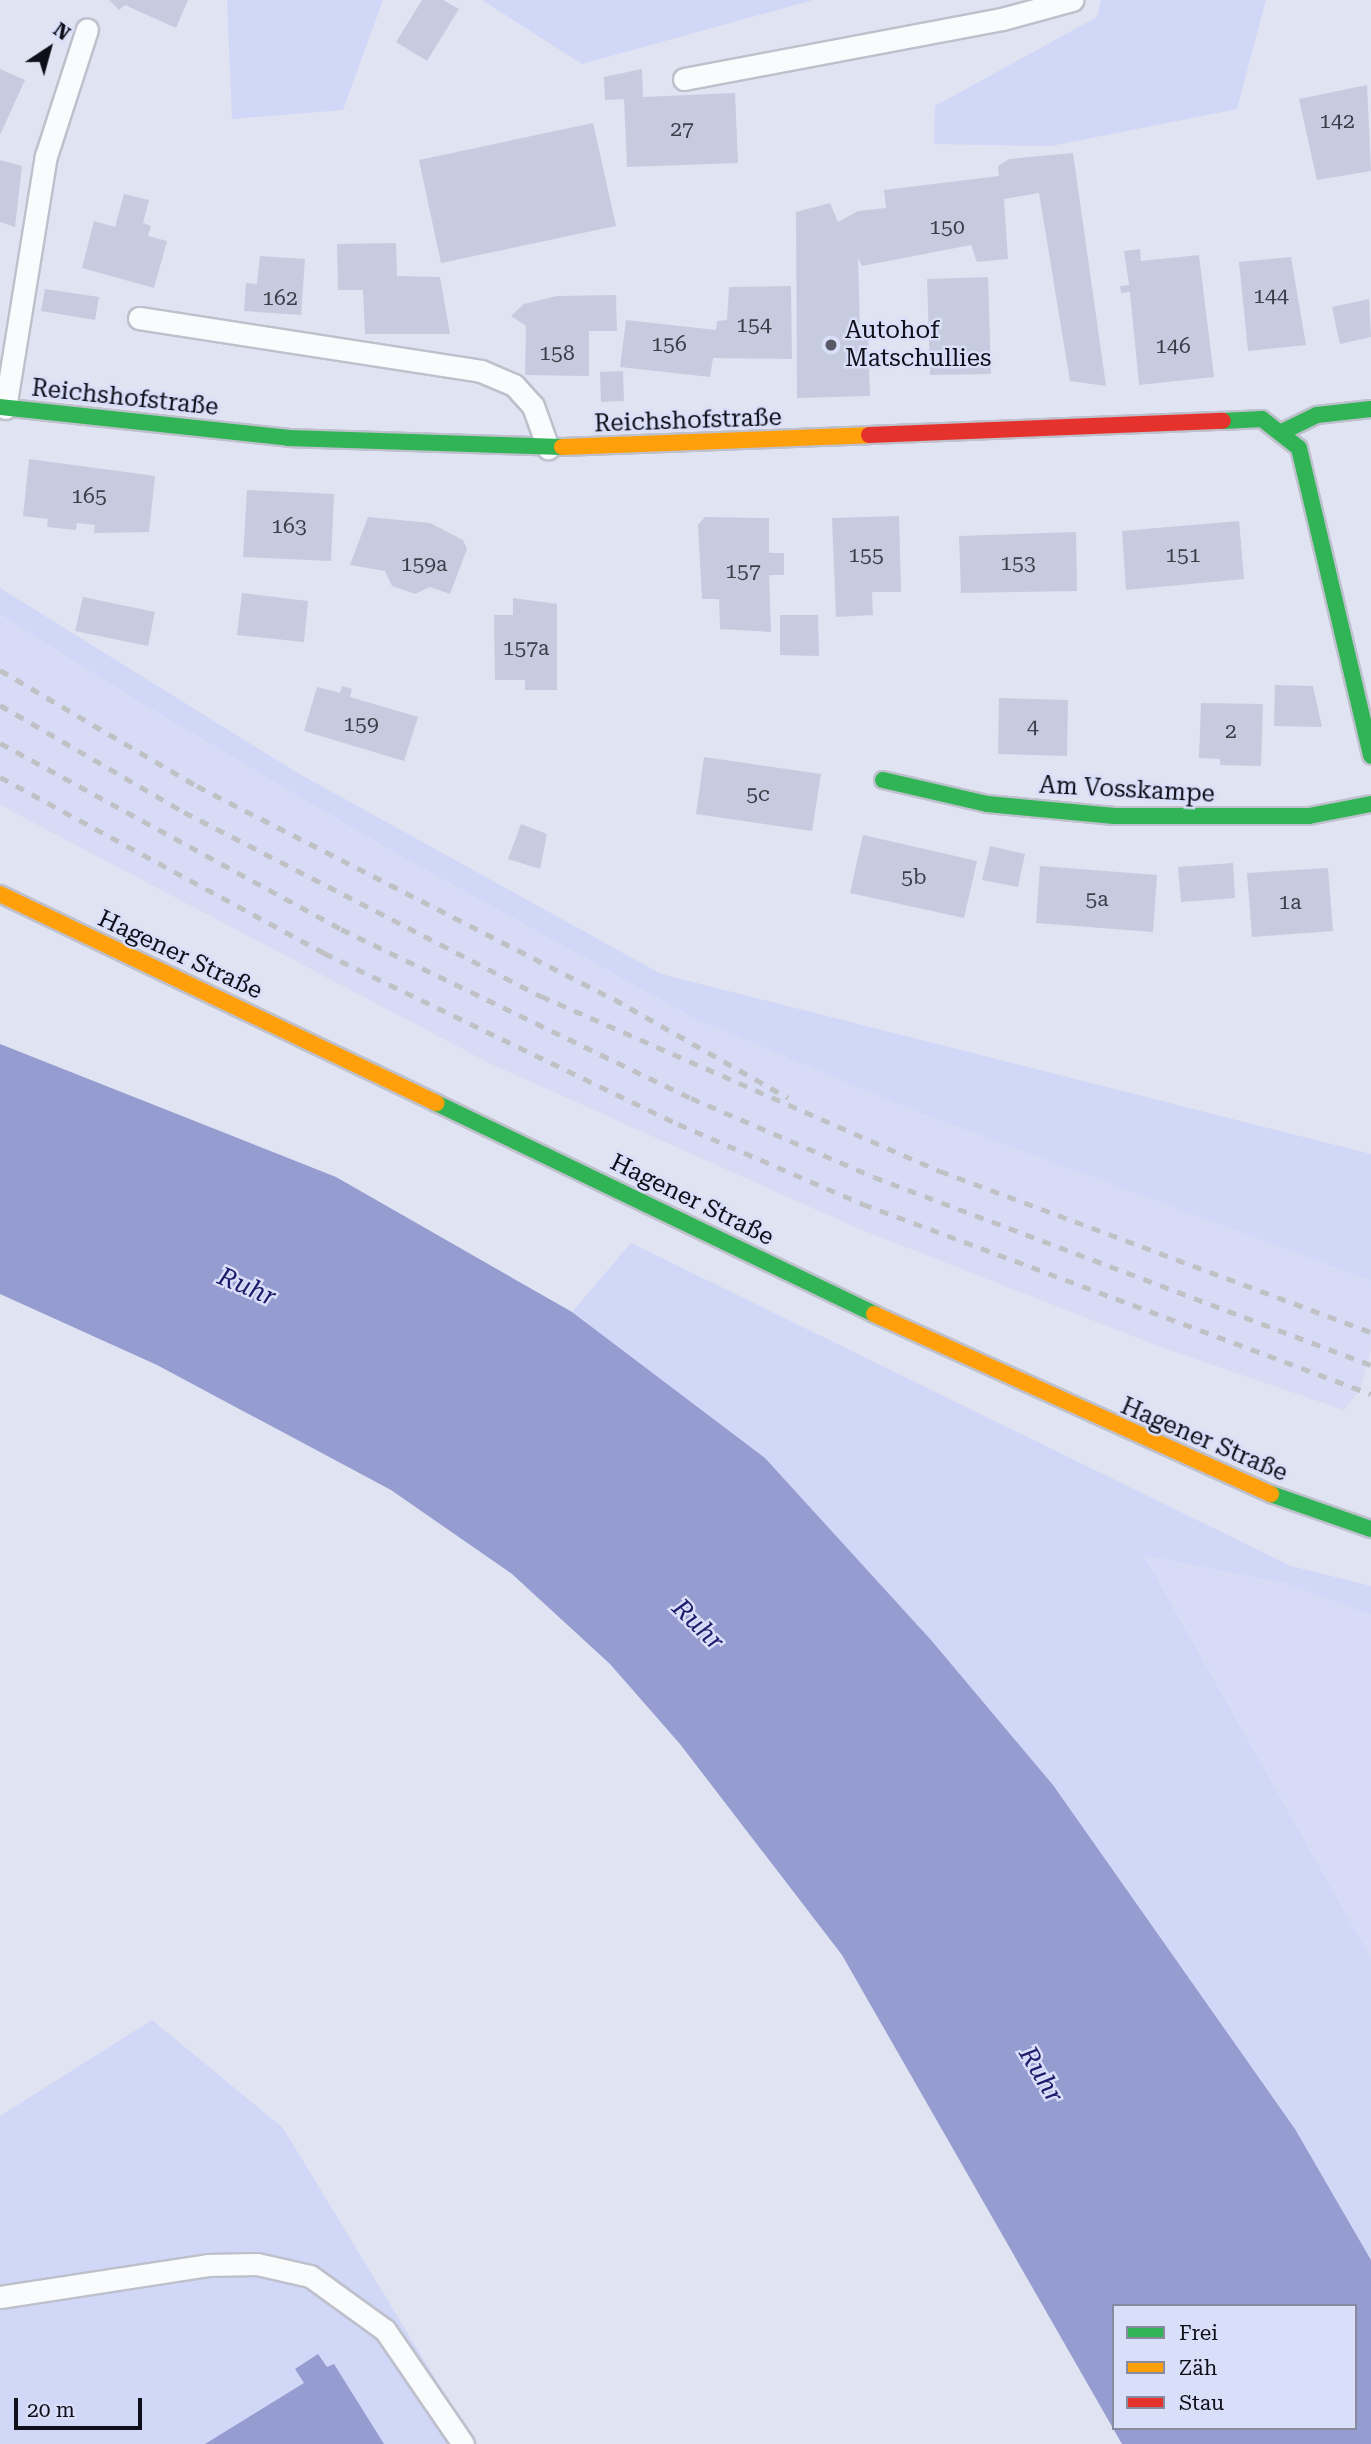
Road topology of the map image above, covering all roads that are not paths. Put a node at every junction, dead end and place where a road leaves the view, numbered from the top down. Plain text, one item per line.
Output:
1 (1072, 0) edge
2 (87, 29) dead end
3 (684, 79) dead end
4 (139, 318) dead end
5 (2, 408) edge
6 (1371, 408) edge
7 (1283, 431) junction
8 (548, 448) junction
9 (1371, 756) edge
10 (883, 780) dead end
11 (1371, 804) edge
12 (0, 894) edge
13 (1371, 1529) edge
14 (0, 2297) edge
15 (463, 2444) edge

1 - 3 lane
2 - 5 lane
4 - 8 lane
5 - 8 street, Reichshofstraße
6 - 7 street
7 - 8 street, Reichshofstraße
7 - 9 street
10 - 11 street, Am Vosskampe
12 - 13 street, Hagener Straße
14 - 15 lane

